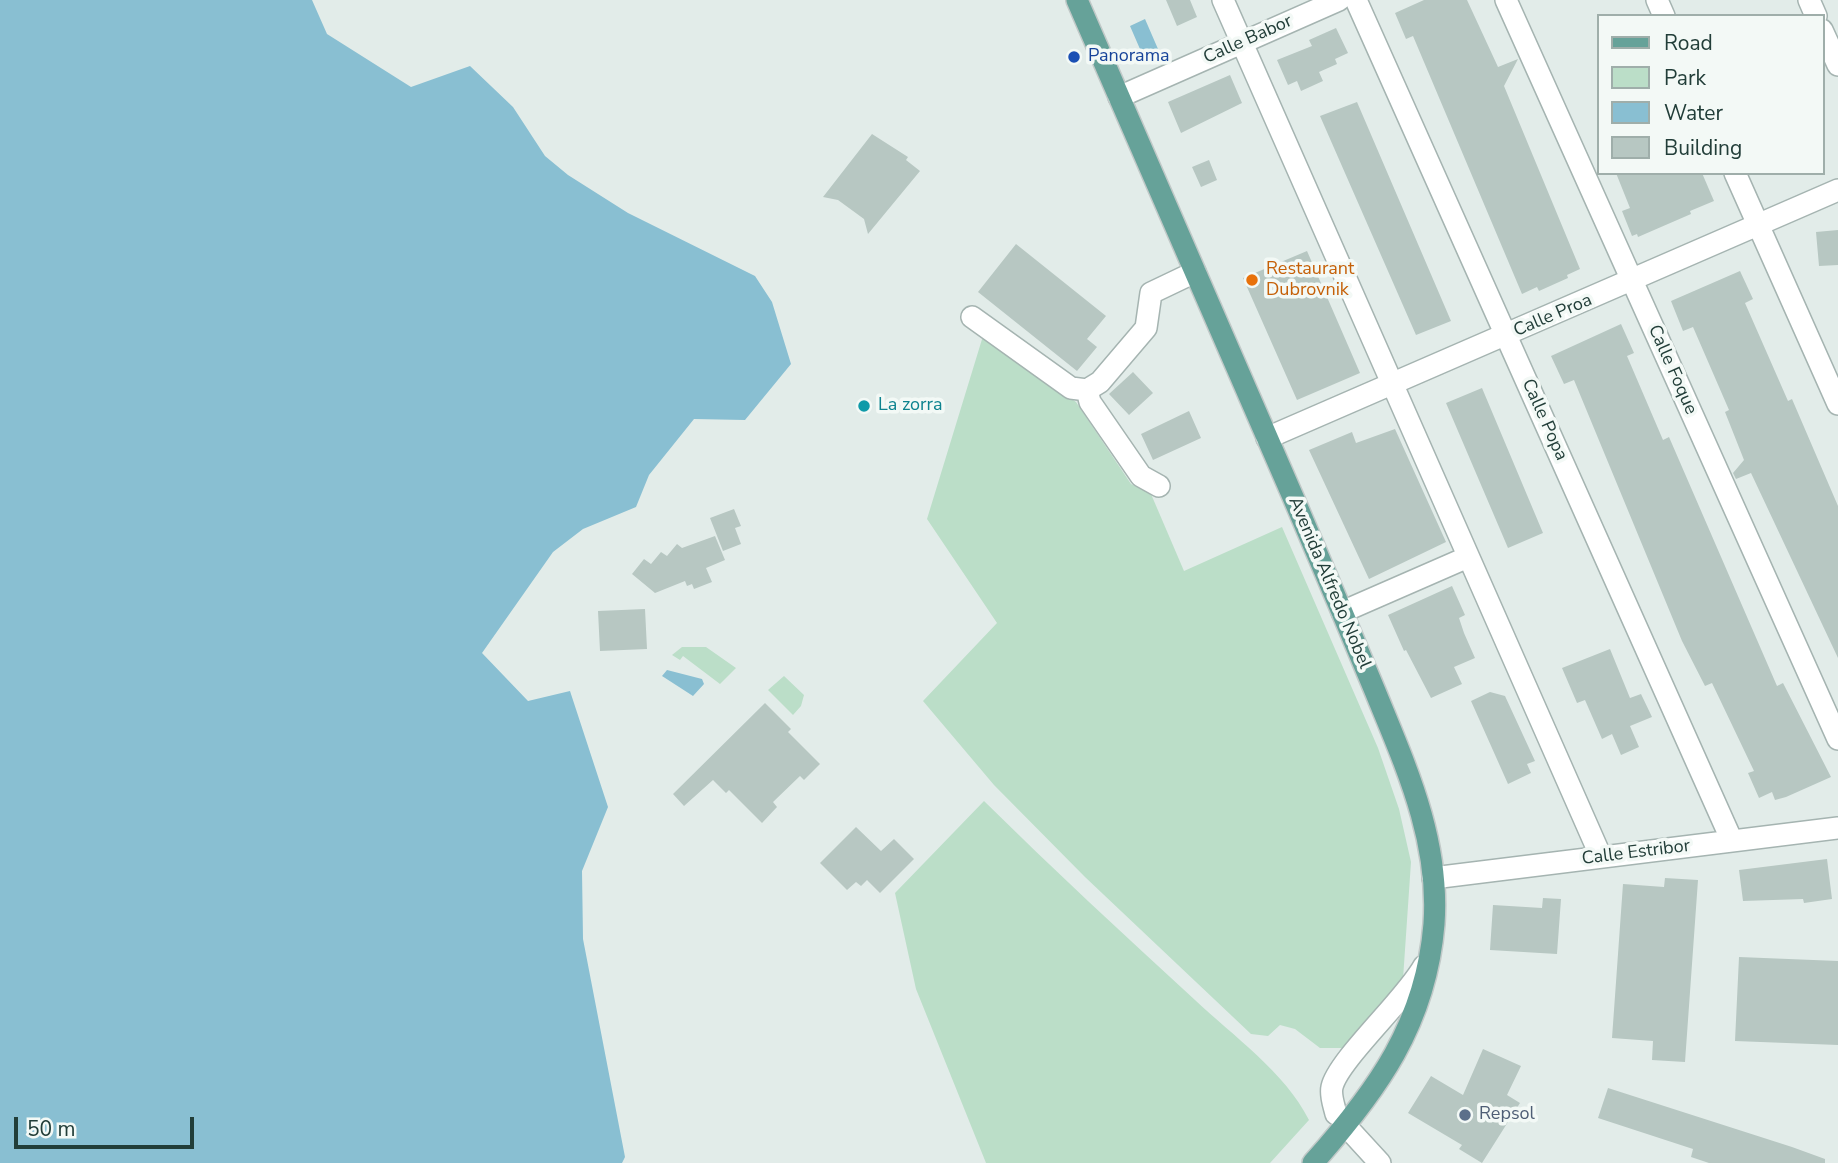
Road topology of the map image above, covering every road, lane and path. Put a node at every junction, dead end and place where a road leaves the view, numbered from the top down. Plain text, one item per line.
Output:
1 (1077, 0) edge
2 (1223, 0) edge
3 (1339, 0) edge
4 (1356, 0) edge
5 (1506, 0) edge
6 (1824, 34) edge
7 (1242, 43) junction
8 (1838, 65) edge
9 (1119, 97) junction
10 (1736, 175) edge
11 (1838, 190) edge
12 (1759, 226) junction
13 (1195, 272) junction
14 (1632, 282) junction
15 (972, 317) dead end
16 (1506, 336) junction
17 (1392, 385) junction
18 (1087, 390) junction
19 (1838, 404) edge
20 (1267, 438) junction
21 (1159, 486) dead end
22 (1468, 556) junction
23 (1342, 612) junction
24 (1838, 739) edge
25 (1838, 828) edge
26 (1732, 841) junction
27 (1601, 857) junction
28 (1433, 877) junction
29 (1430, 955) junction
30 (1341, 1120) junction
31 (1313, 1163) edge
32 (1381, 1163) edge

1 - 9 main road, Avenida Alfredo Nobel
2 - 7 street
3 - 7 street, Calle Babor
4 - 16 street, Calle Popa
5 - 14 street, Calle Foque
6 - 8 street
7 - 9 street, Calle Babor
7 - 17 street
9 - 13 main road, Avenida Alfredo Nobel
10 - 12 street
11 - 12 street, Calle Proa
12 - 14 street, Calle Proa
12 - 19 street
13 - 18 street
13 - 20 main road, Avenida Alfredo Nobel
14 - 16 street, Calle Proa
14 - 24 street, Calle Foque
15 - 18 street
16 - 17 street, Calle Proa
16 - 26 street, Calle Popa
17 - 20 street, Calle Proa
17 - 22 street
18 - 21 street
20 - 23 main road, Avenida Alfredo Nobel
22 - 23 street
22 - 27 street
23 - 28 main road, Avenida Alfredo Nobel
25 - 26 street, Calle Estribor
26 - 27 street, Calle Estribor
27 - 28 street, Calle Estribor
28 - 29 main road, Avenida Alfredo Nobel
29 - 30 main road, Avenida Alfredo Nobel
29 - 30 street
30 - 31 main road, Avenida Alfredo Nobel
30 - 32 street

